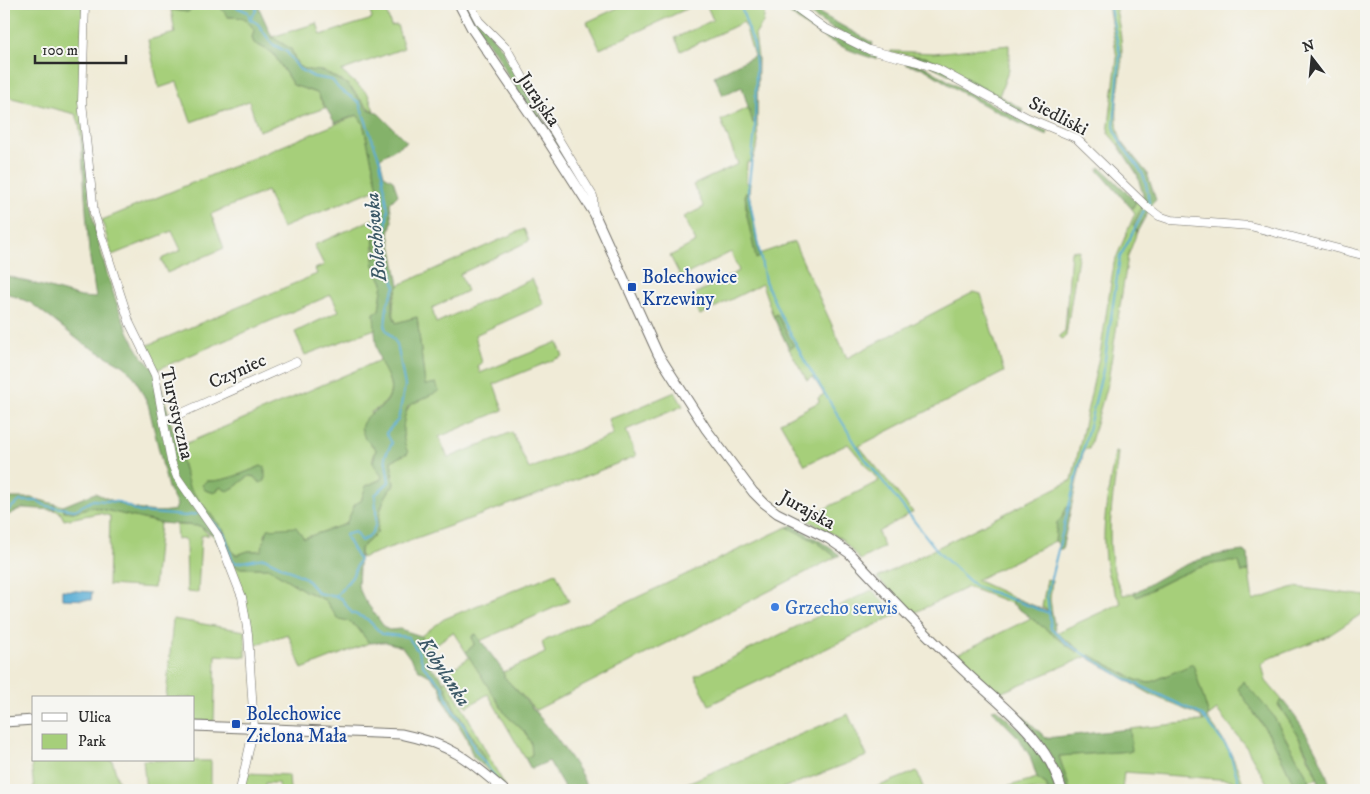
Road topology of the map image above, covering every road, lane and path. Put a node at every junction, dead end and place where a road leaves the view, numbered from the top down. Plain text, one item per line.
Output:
1 (85, 4) edge
2 (458, 4) edge
3 (470, 4) edge
4 (791, 4) edge
5 (594, 213) junction
6 (1366, 256) edge
7 (296, 362) dead end
8 (164, 421) junction
9 (32, 720) edge
10 (4, 722) edge
11 (195, 726) edge
12 (254, 728) junction
13 (240, 790) edge
14 (503, 790) edge
15 (1062, 790) edge

1 - 8 street, Turystyczna
2 - 5 street, Jurajska
3 - 5 street, Jurajska
4 - 6 street, Siedliski
5 - 15 street, Jurajska
7 - 8 street, Czyniec
8 - 12 street, Turystyczna
9 - 10 street
11 - 12 street
12 - 13 street, Turystyczna
12 - 14 street

